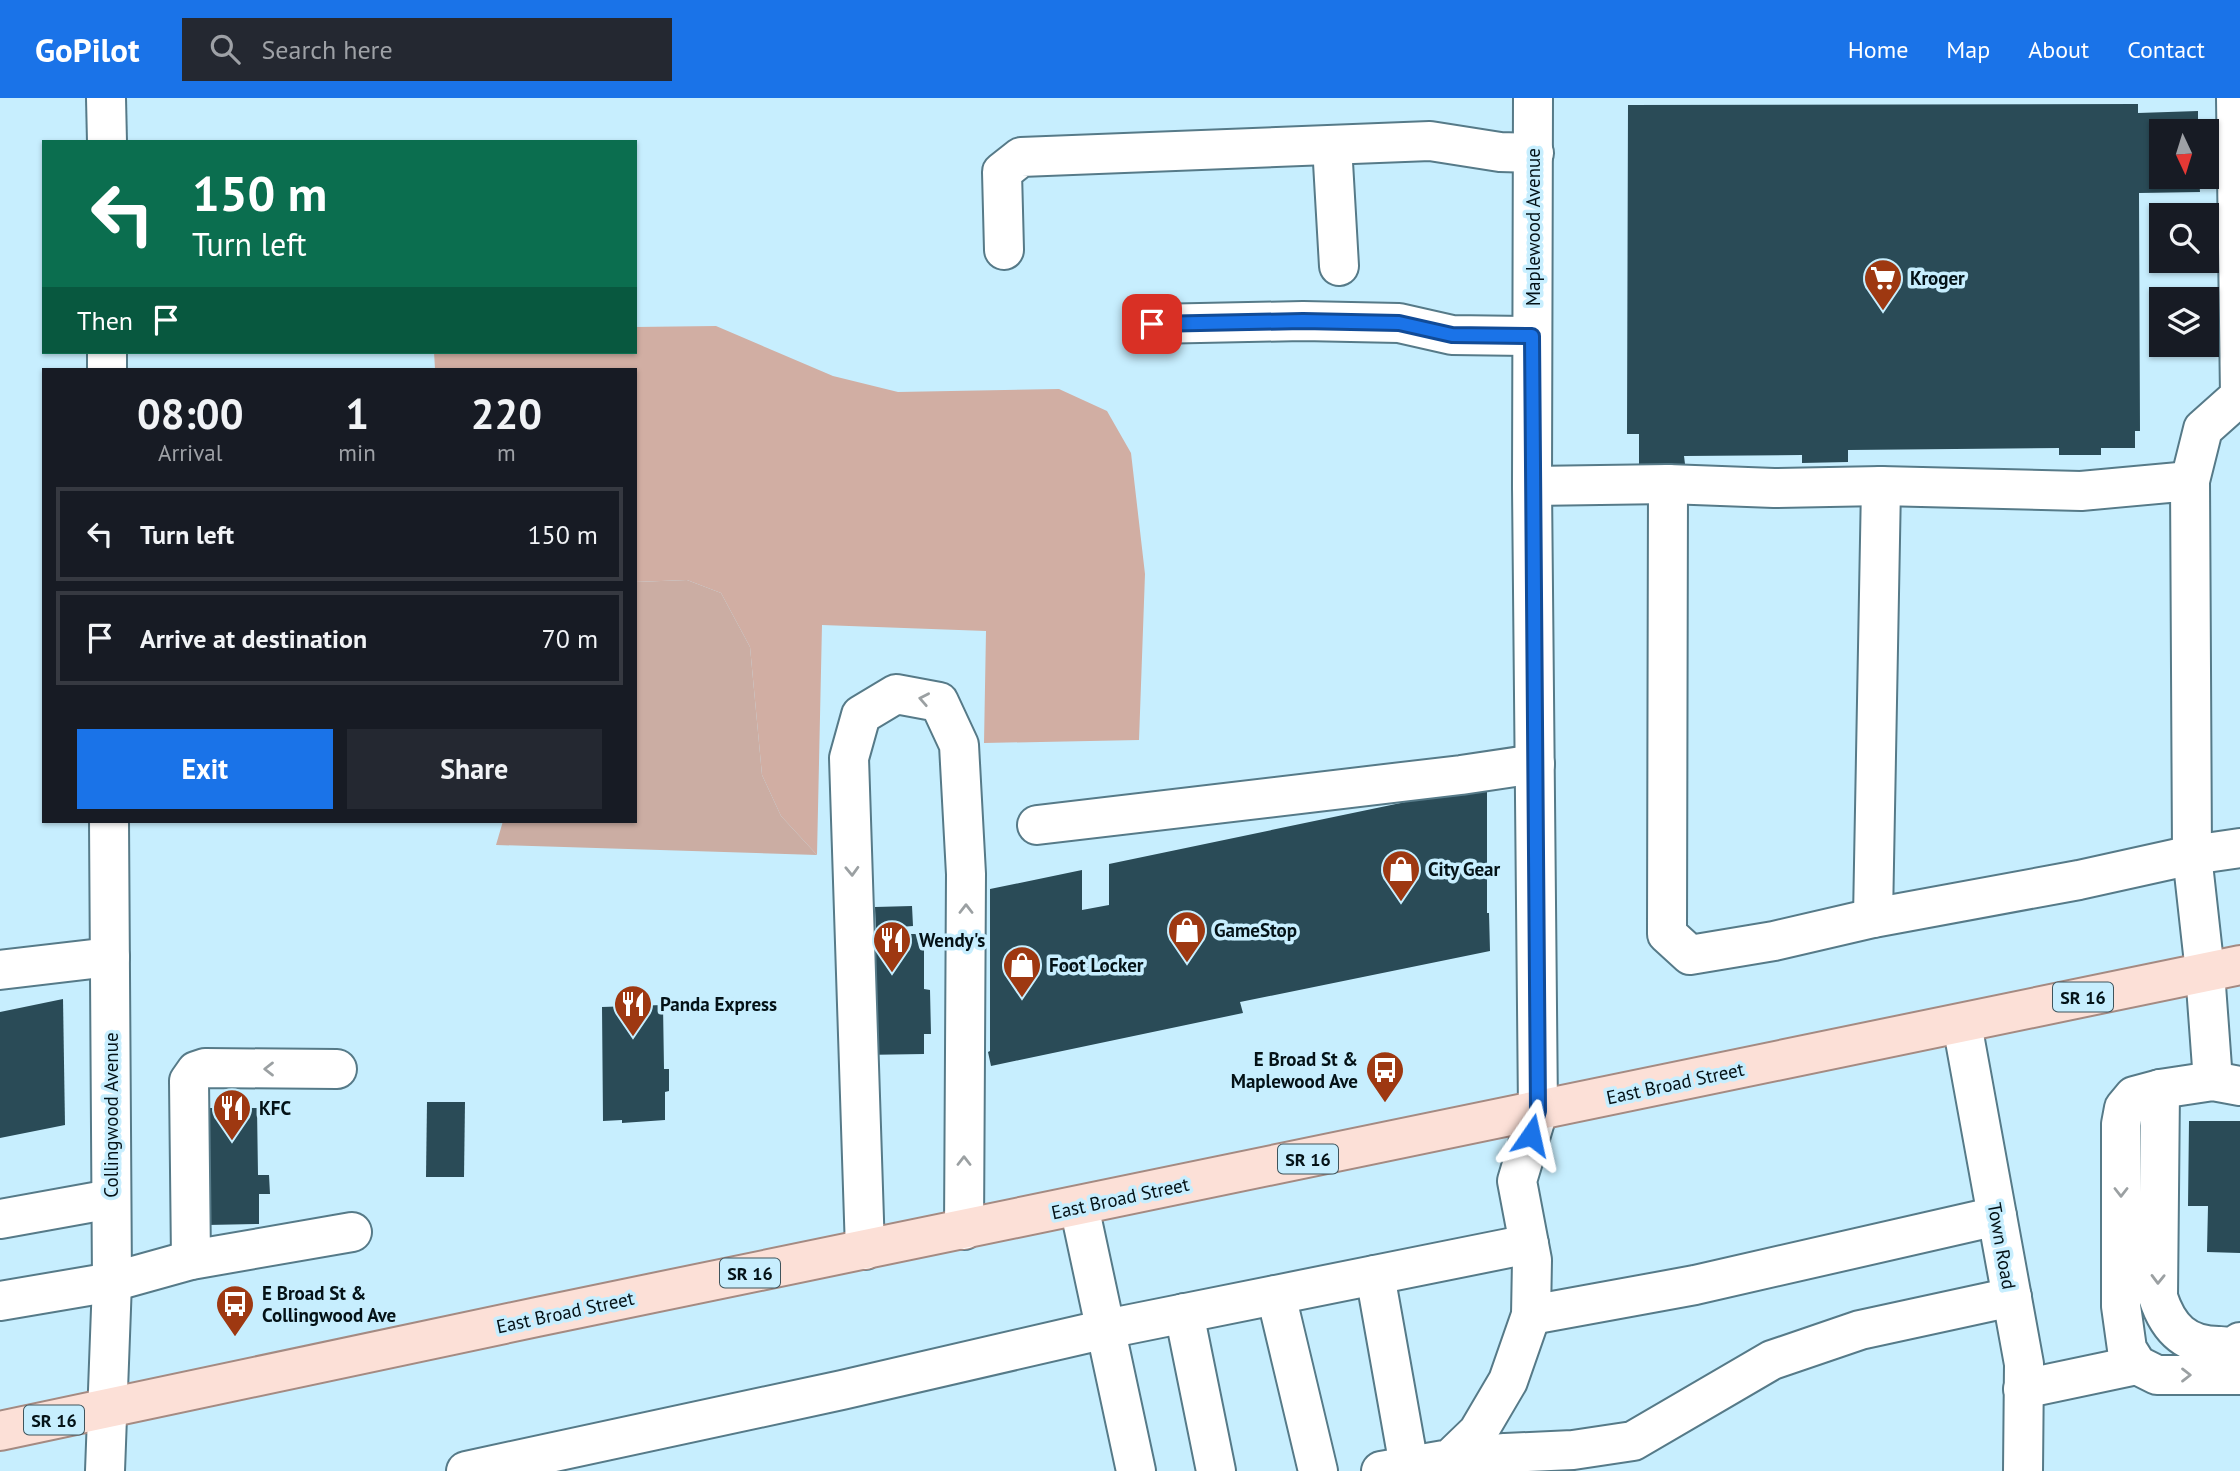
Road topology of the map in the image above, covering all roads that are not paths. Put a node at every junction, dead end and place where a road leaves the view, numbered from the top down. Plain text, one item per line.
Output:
1 (106, 98) edge
2 (1533, 98) edge
3 (2236, 98) edge
4 (107, 140) edge
5 (1332, 145) junction
6 (1534, 153) junction
7 (1004, 250) dead end
8 (1339, 266) dead end
9 (1152, 324) dead end
10 (1532, 336) junction
11 (2240, 396) edge
12 (2190, 481) junction
13 (1668, 484) junction
14 (1532, 486) junction
15 (1881, 486) junction
16 (1535, 764) junction
17 (109, 823) edge
18 (1037, 825) dead end
19 (2240, 848) edge
20 (2192, 855) junction
21 (1872, 918) junction
22 (110, 957) junction
23 (2222, 969) edge
24 (0, 970) edge
25 (1962, 1024) junction
26 (337, 1069) dead end
27 (2227, 1084) edge
28 (2160, 1089) junction
29 (1538, 1111) junction
30 (111, 1199) junction
31 (1079, 1206) junction
32 (1997, 1216) junction
33 (0, 1219) edge
34 (964, 1230) junction
35 (352, 1232) dead end
36 (1529, 1244) junction
37 (865, 1250) junction
38 (191, 1260) junction
39 (1375, 1275) junction
40 (112, 1282) junction
41 (1276, 1295) junction
42 (2011, 1297) junction
43 (0, 1301) edge
44 (1184, 1313) junction
45 (1531, 1315) junction
46 (1106, 1329) junction
47 (2240, 1342) edge
48 (2137, 1365) junction
49 (2240, 1375) edge
50 (2024, 1390) junction
51 (108, 1409) junction
52 (0, 1431) edge
53 (1421, 1467) edge
54 (105, 1471) edge
55 (466, 1471) edge
56 (1136, 1471) edge
57 (1216, 1471) edge
58 (1318, 1471) edge
59 (2024, 1471) edge

1 - 4 street
2 - 6 street, Maplewood Avenue
3 - 11 street
5 - 6 street
5 - 7 street
5 - 8 street
6 - 10 street, Maplewood Avenue
9 - 10 street
10 - 14 street, Maplewood Avenue
11 - 12 street
12 - 15 street
12 - 20 street
13 - 14 street
13 - 15 street
13 - 21 street
14 - 16 street, Maplewood Avenue
15 - 21 street
16 - 18 street
16 - 29 street, Maplewood Avenue
17 - 22 street, Collingwood Avenue
19 - 20 street
20 - 21 street
20 - 23 street
22 - 24 street
22 - 30 street, Collingwood Avenue
23 - 25 main road, East Broad Street / SR 16
23 - 27 street
25 - 29 main road, East Broad Street / SR 16
25 - 32 street, Town Road
26 -> 38 street
27 - 28 street
28 -> 47 street
28 -> 48 street
29 - 31 main road, East Broad Street / SR 16
29 - 36 street, Maplewood Avenue
30 - 33 street
30 - 40 street, Collingwood Avenue
31 - 34 main road, East Broad Street / SR 16
31 - 46 street
32 - 42 street, Town Road
32 - 45 street
34 - 37 main road, East Broad Street / SR 16
34 -> 37 street
35 - 38 street
36 - 39 street
36 - 45 street, Maplewood Avenue
37 - 51 main road, East Broad Street / SR 16
38 - 40 street
39 - 41 street
39 - 53 street
40 - 43 street
40 - 51 street, Collingwood Avenue
41 - 44 street
41 - 58 street
42 - 50 street, Town Road
42 - 53 street
44 - 46 street
44 - 57 street
45 - 53 street, Maplewood Avenue
46 - 55 street
46 - 56 street
48 -> 49 street
48 - 50 street
50 - 59 street, Town Road
51 - 52 main road, East Broad Street / SR 16
51 - 54 street, Collingwood Avenue

